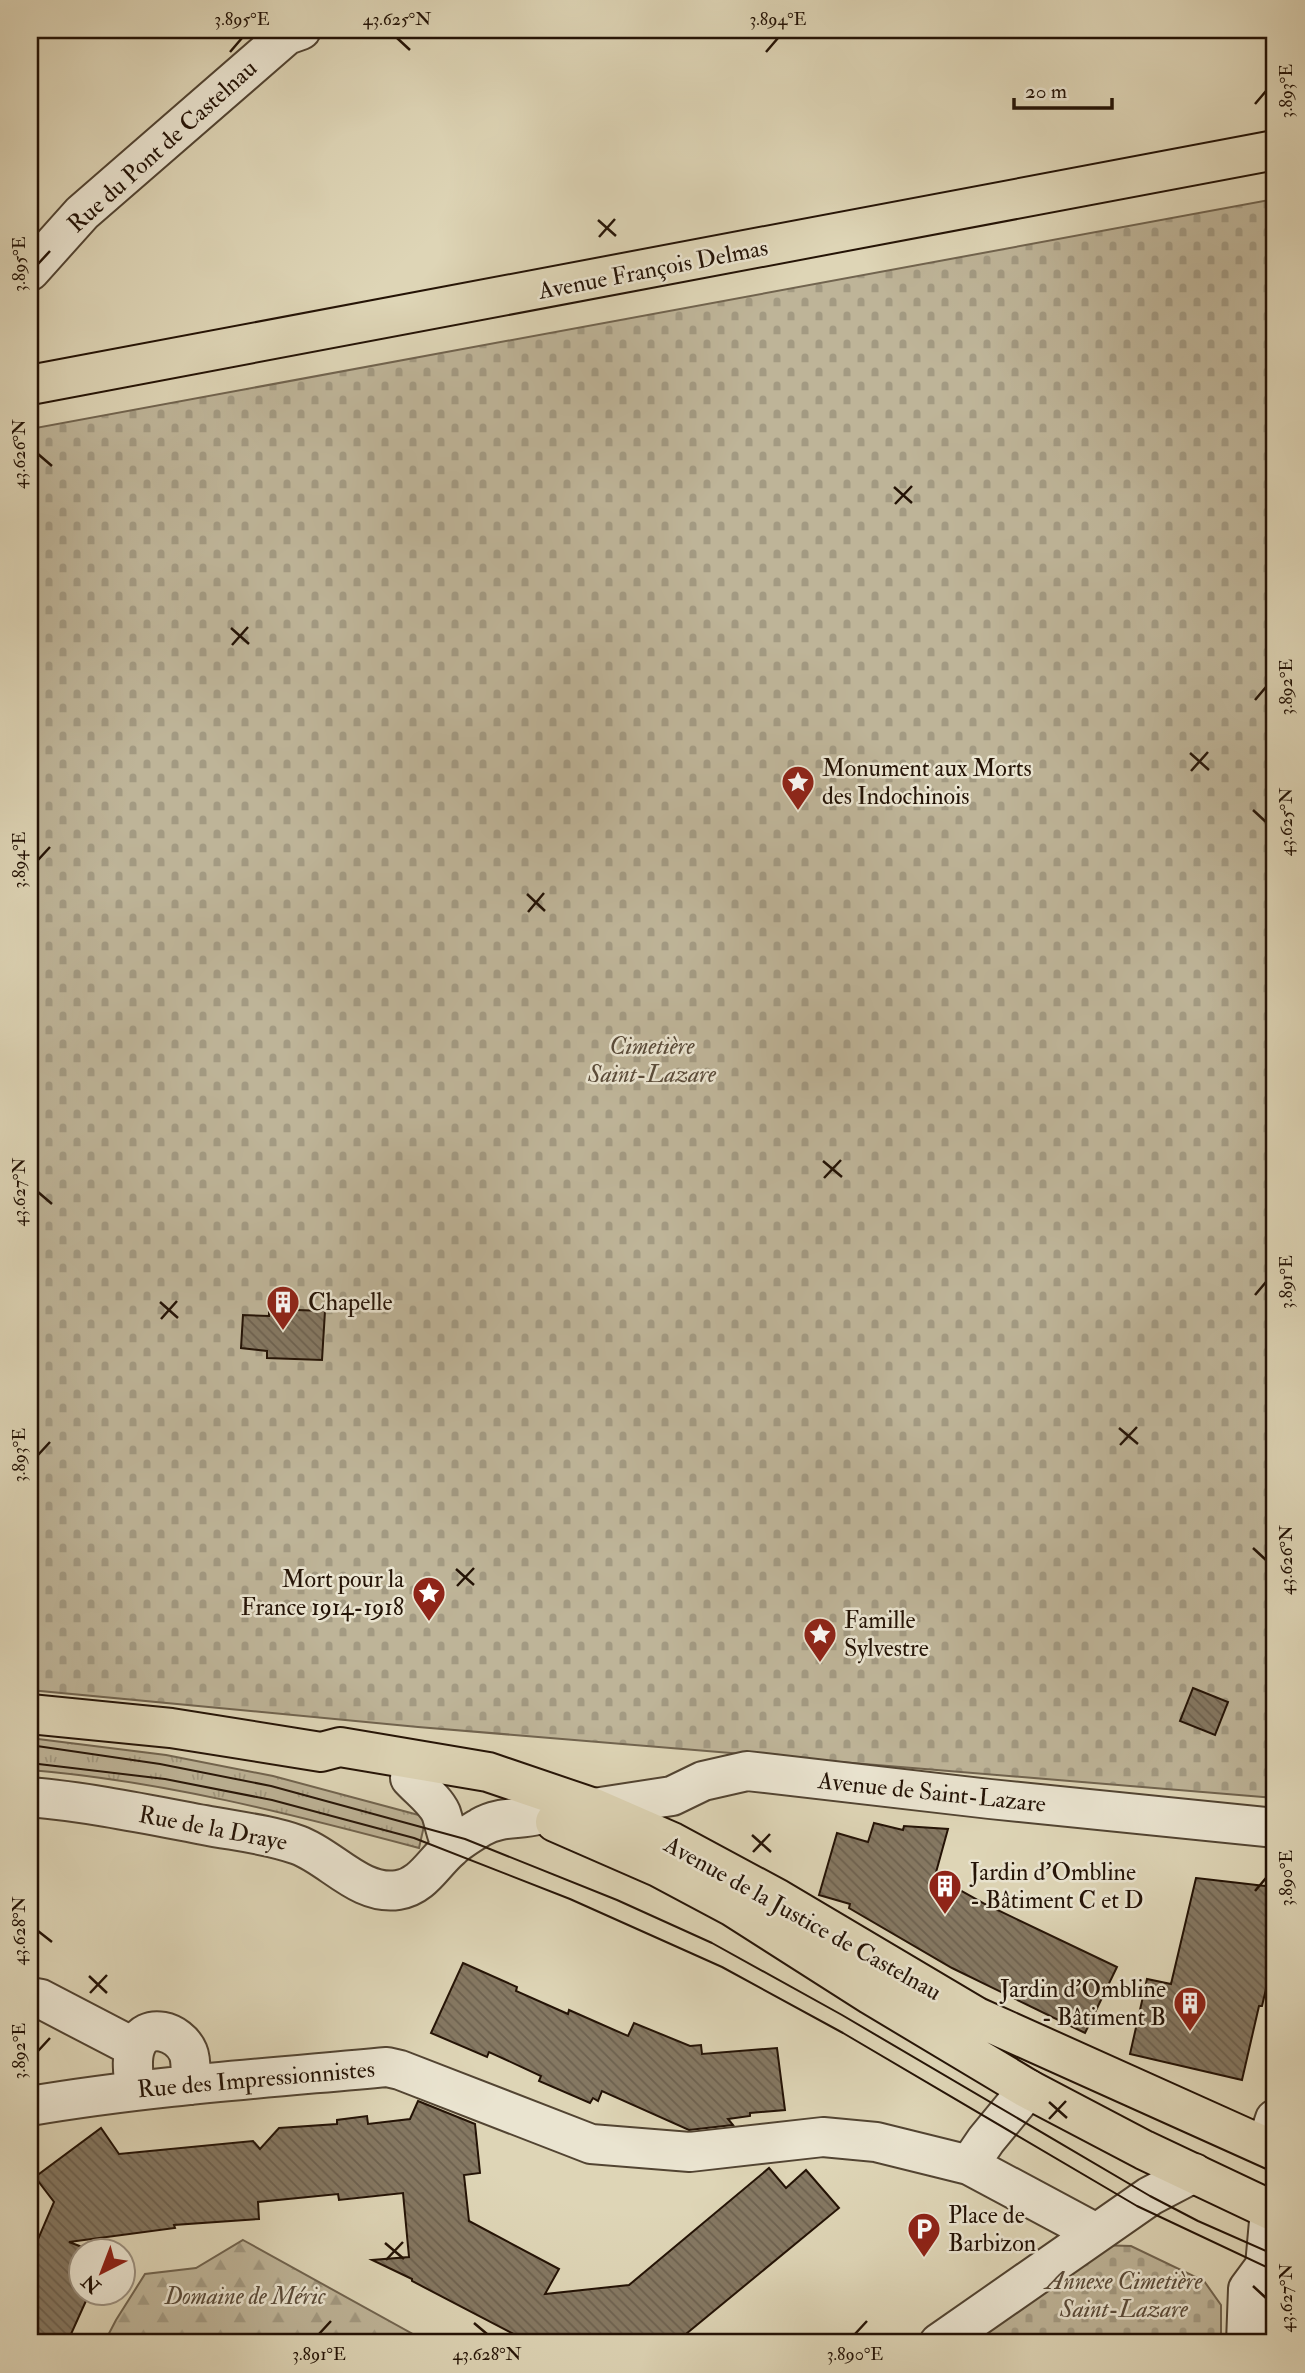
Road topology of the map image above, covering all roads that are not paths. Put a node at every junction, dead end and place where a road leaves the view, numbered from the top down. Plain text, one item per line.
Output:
1 (301, 30) edge
2 (1275, 150) edge
3 (30, 271) edge
4 (30, 385) edge
5 (30, 1714) edge
6 (321, 1752) junction
7 (410, 1778) junction
8 (30, 1797) edge
9 (594, 1808) junction
10 (538, 1815) junction
11 (1275, 1828) edge
12 (452, 1847) junction
13 (30, 1997) edge
14 (135, 2048) junction
15 (191, 2085) junction
16 (1028, 2089) junction
17 (135, 2091) junction
18 (30, 2106) edge
19 (1272, 2139) edge
20 (968, 2165) junction
21 (1194, 2173) junction
22 (1273, 2211) edge
23 (1096, 2233) junction
24 (1270, 2277) edge
25 (939, 2343) edge
26 (1246, 2343) edge

1 - 3 street, Rue du Pont de Castelnau
2 - 4 main road, Avenue François Delmas
5 - 6 main road, Avenue de la Justice de Castelnau
6 - 7 main road, Avenue de la Justice de Castelnau
6 - 9 main road, Avenue de la Justice de Castelnau
7 - 10 main road, Avenue de la Justice de Castelnau
7 - 12 street
8 - 12 street, Rue de la Draye
9 - 11 street, Avenue de Saint-Lazare
9 - 19 main road, Avenue de la Justice de Castelnau
10 - 12 street, Rue de la Draye
10 - 16 main road, Avenue de la Justice de Castelnau
13 - 14 street
14 - 15 street
14 - 17 street
15 - 17 street, Rue des Impressionnistes
15 - 20 street, Rue des Impressionnistes
16 - 20 street
16 - 21 main road, Avenue de la Justice de Castelnau
17 - 18 street, Rue des Impressionnistes
19 - 21 main road
19 - 22 main road
20 - 23 street, Rue des Impressionnistes
21 - 22 main road, Avenue de la Justice de Castelnau
21 - 23 street
22 - 24 street
23 - 25 street
24 - 26 street

